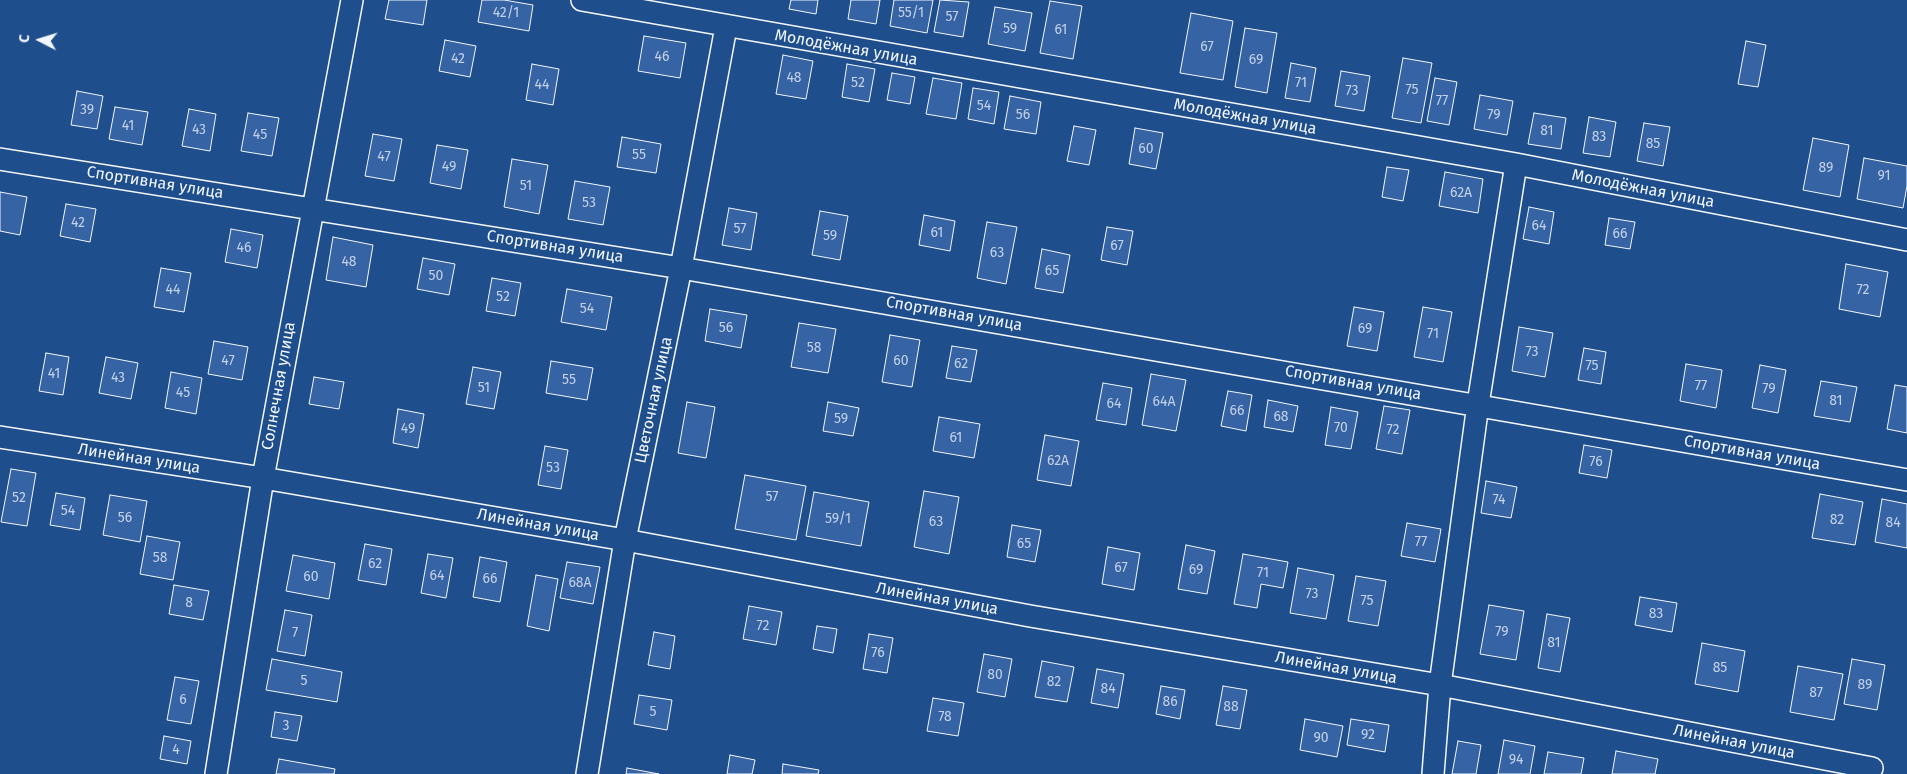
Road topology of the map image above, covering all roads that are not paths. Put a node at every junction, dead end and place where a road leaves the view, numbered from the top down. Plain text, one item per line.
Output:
1 (352, 0) edge
2 (582, 0) edge
3 (726, 27) junction
4 (0, 158) edge
5 (1516, 164) junction
6 (312, 207) junction
7 (1907, 240) edge
8 (681, 268) junction
9 (1478, 404) junction
10 (0, 437) edge
11 (263, 478) junction
12 (1907, 480) edge
13 (625, 540) junction
14 (1440, 685) junction
15 (1872, 768) dead end
16 (216, 774) edge
17 (587, 774) edge
18 (1433, 774) edge

1 - 6 street, Солнечная улица
2 - 3 street, Молодёжная улица
3 - 5 street, Молодёжная улица
3 - 8 street, Цветочная улица
4 - 6 street, Спортивная улица
5 - 7 street, Молодёжная улица
5 - 9 street
6 - 8 street, Спортивная улица
6 - 11 street, Солнечная улица
8 - 9 street, Спортивная улица
8 - 13 street, Цветочная улица
9 - 12 street, Спортивная улица
9 - 14 street
10 - 11 street, Линейная улица
11 - 13 street, Линейная улица
11 - 16 street, Солнечная улица
13 - 14 street, Линейная улица
13 - 17 street, Цветочная улица
14 - 15 street, Линейная улица
14 - 18 street

